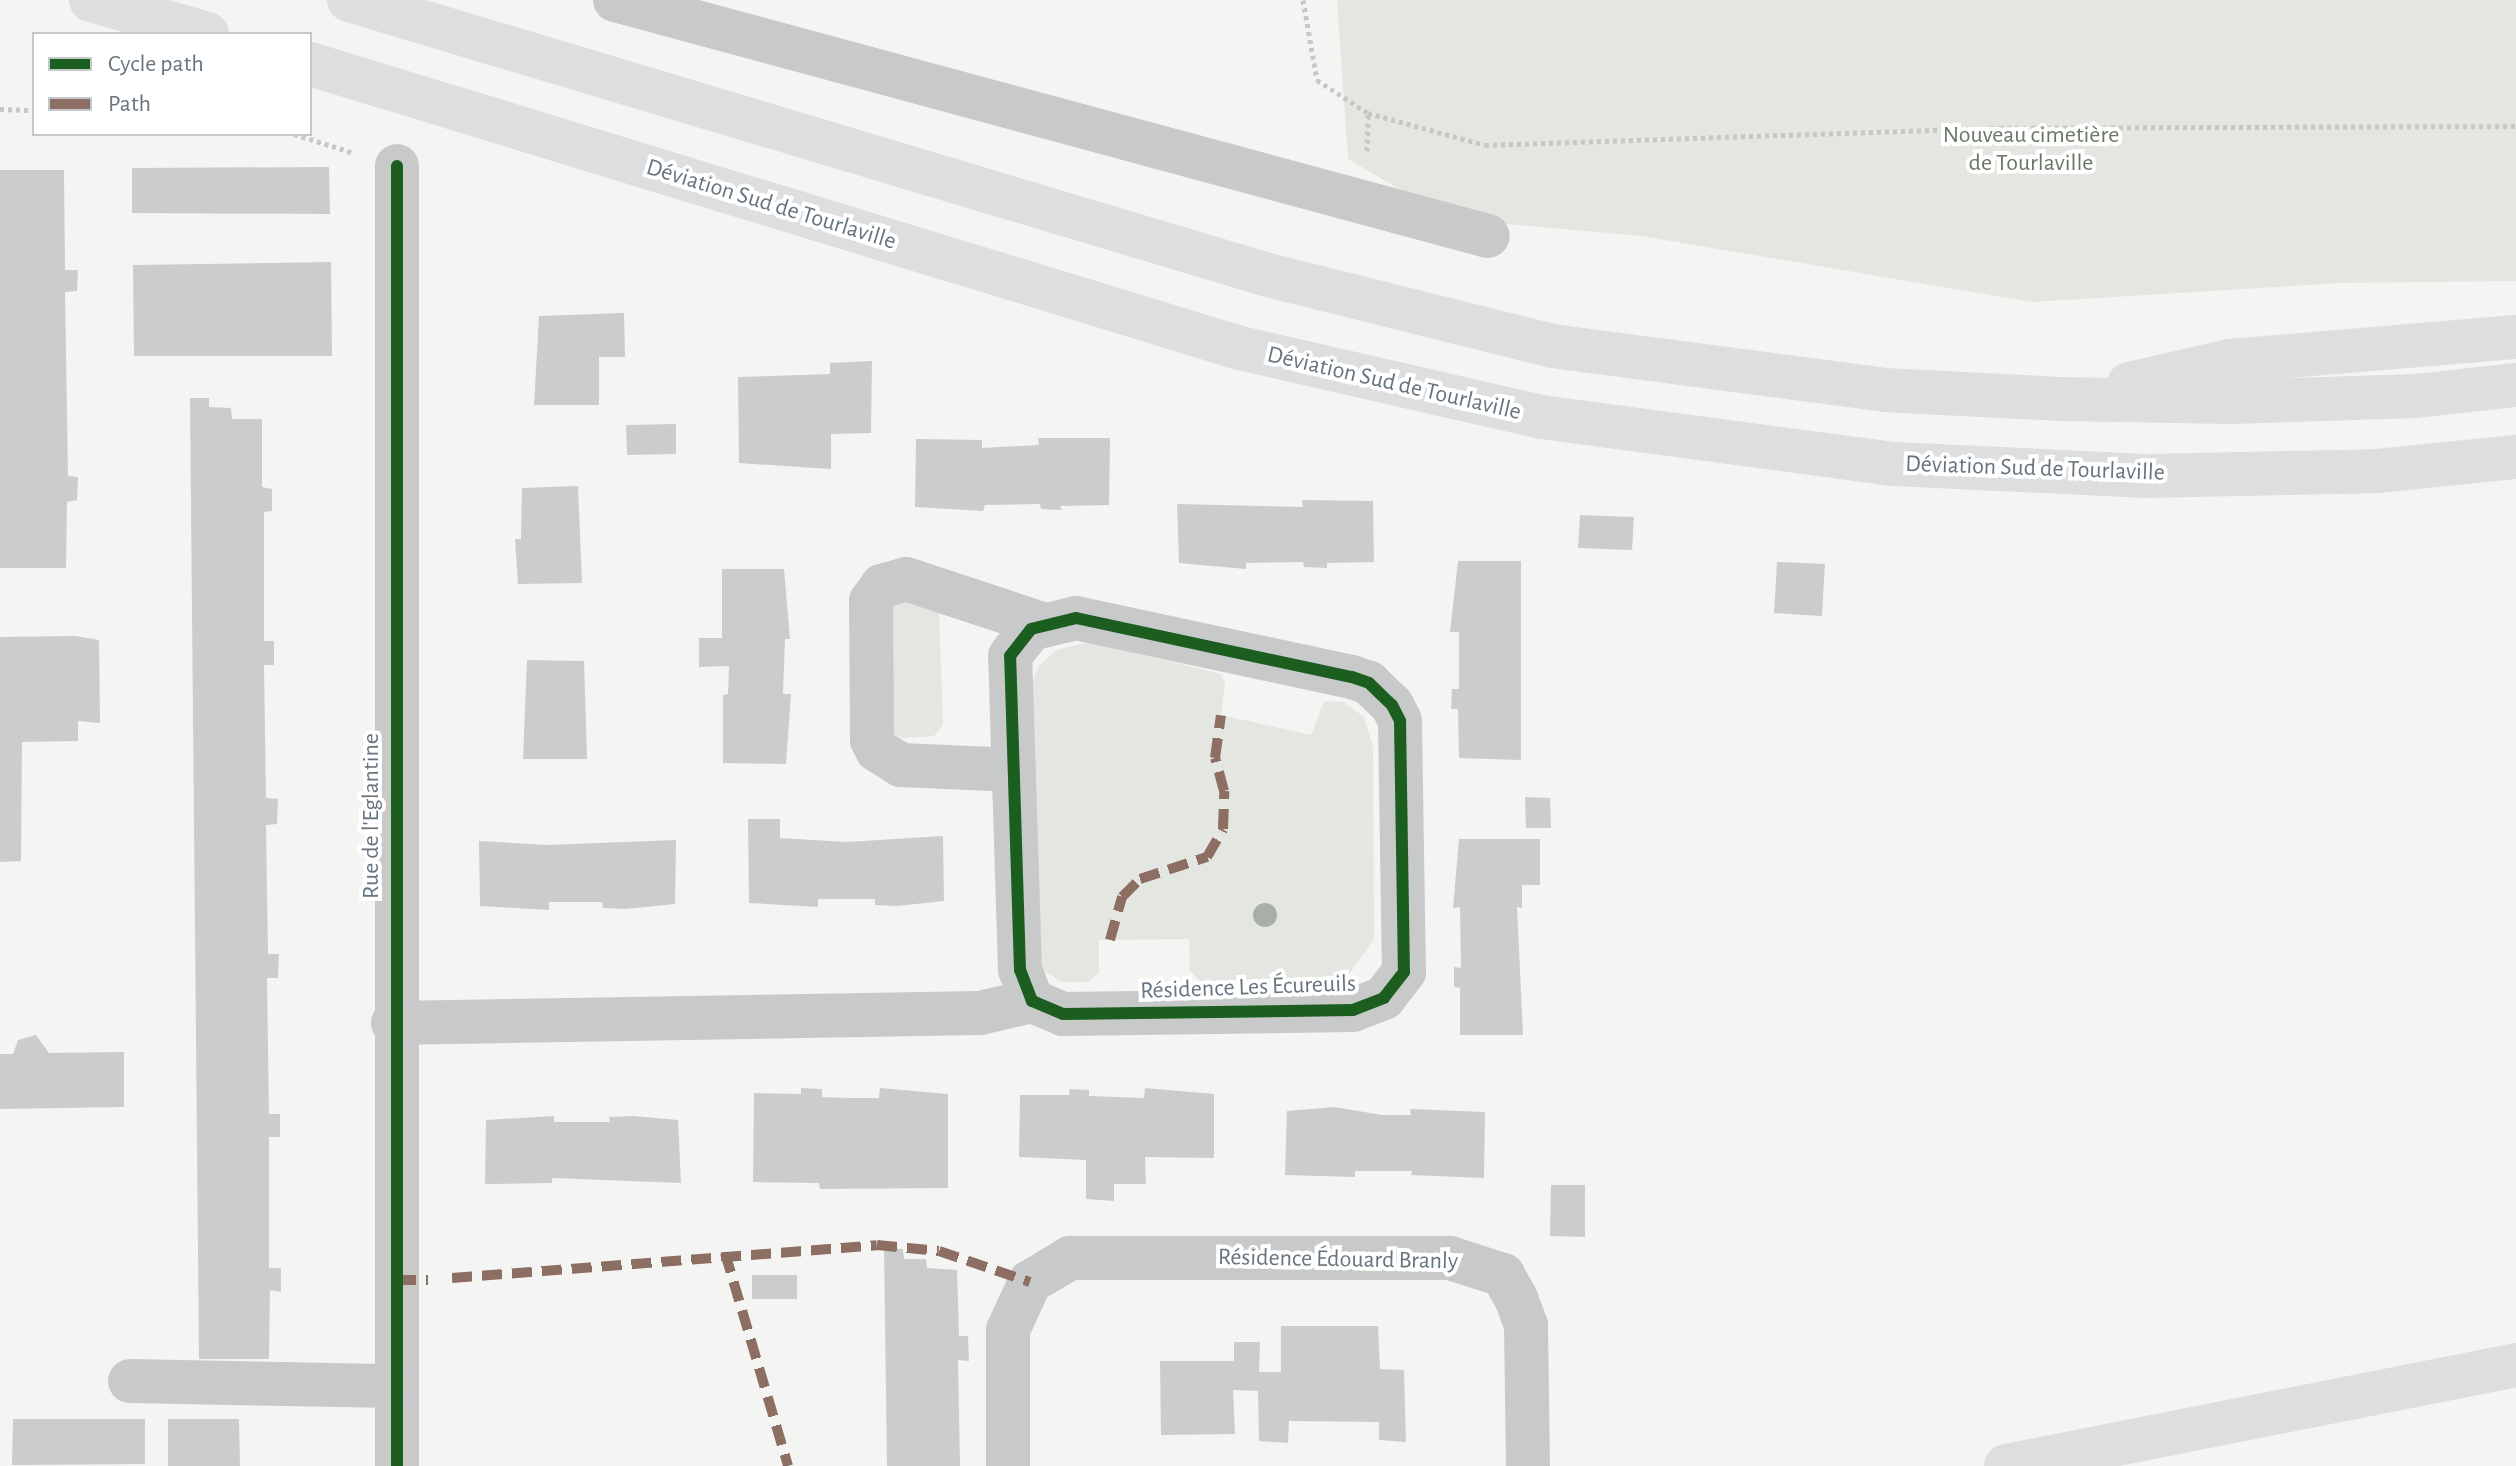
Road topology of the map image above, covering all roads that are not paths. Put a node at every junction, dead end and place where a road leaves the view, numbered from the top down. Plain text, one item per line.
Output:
1 (91, 0) edge
2 (349, 0) edge
3 (615, 0) edge
4 (200, 32) edge
5 (312, 65) edge
6 (397, 166) dead end
7 (1488, 236) dead end
8 (2516, 337) edge
9 (2516, 385) edge
10 (2060, 399) junction
11 (2516, 457) edge
12 (2377, 471) junction
13 (2516, 478) edge
14 (1042, 624) junction
15 (1014, 770) junction
16 (1032, 1001) junction
17 (393, 1023) junction
18 (2514, 1375) edge
19 (130, 1381) dead end
20 (397, 1386) junction
21 (397, 1466) edge
22 (1008, 1466) edge
23 (1528, 1466) edge
24 (2006, 1466) edge

1 - 4 highway
2 - 10 highway
3 - 7 street
5 - 12 highway, Déviation Sud de Tourlaville
6 - 17 street, Rue de l'Eglantine
8 - 10 highway
9 - 10 highway
11 - 12 highway, Déviation Sud de Tourlaville
12 - 13 highway
14 - 15 street
14 - 15 street
14 - 16 street, Résidence Les Écureuils
15 - 16 street
16 - 17 street
17 - 20 street, Rue de l'Eglantine
18 - 24 highway
19 - 20 street
20 - 21 street, Rue de l'Eglantine
22 - 23 street, Résidence Édouard Branly

